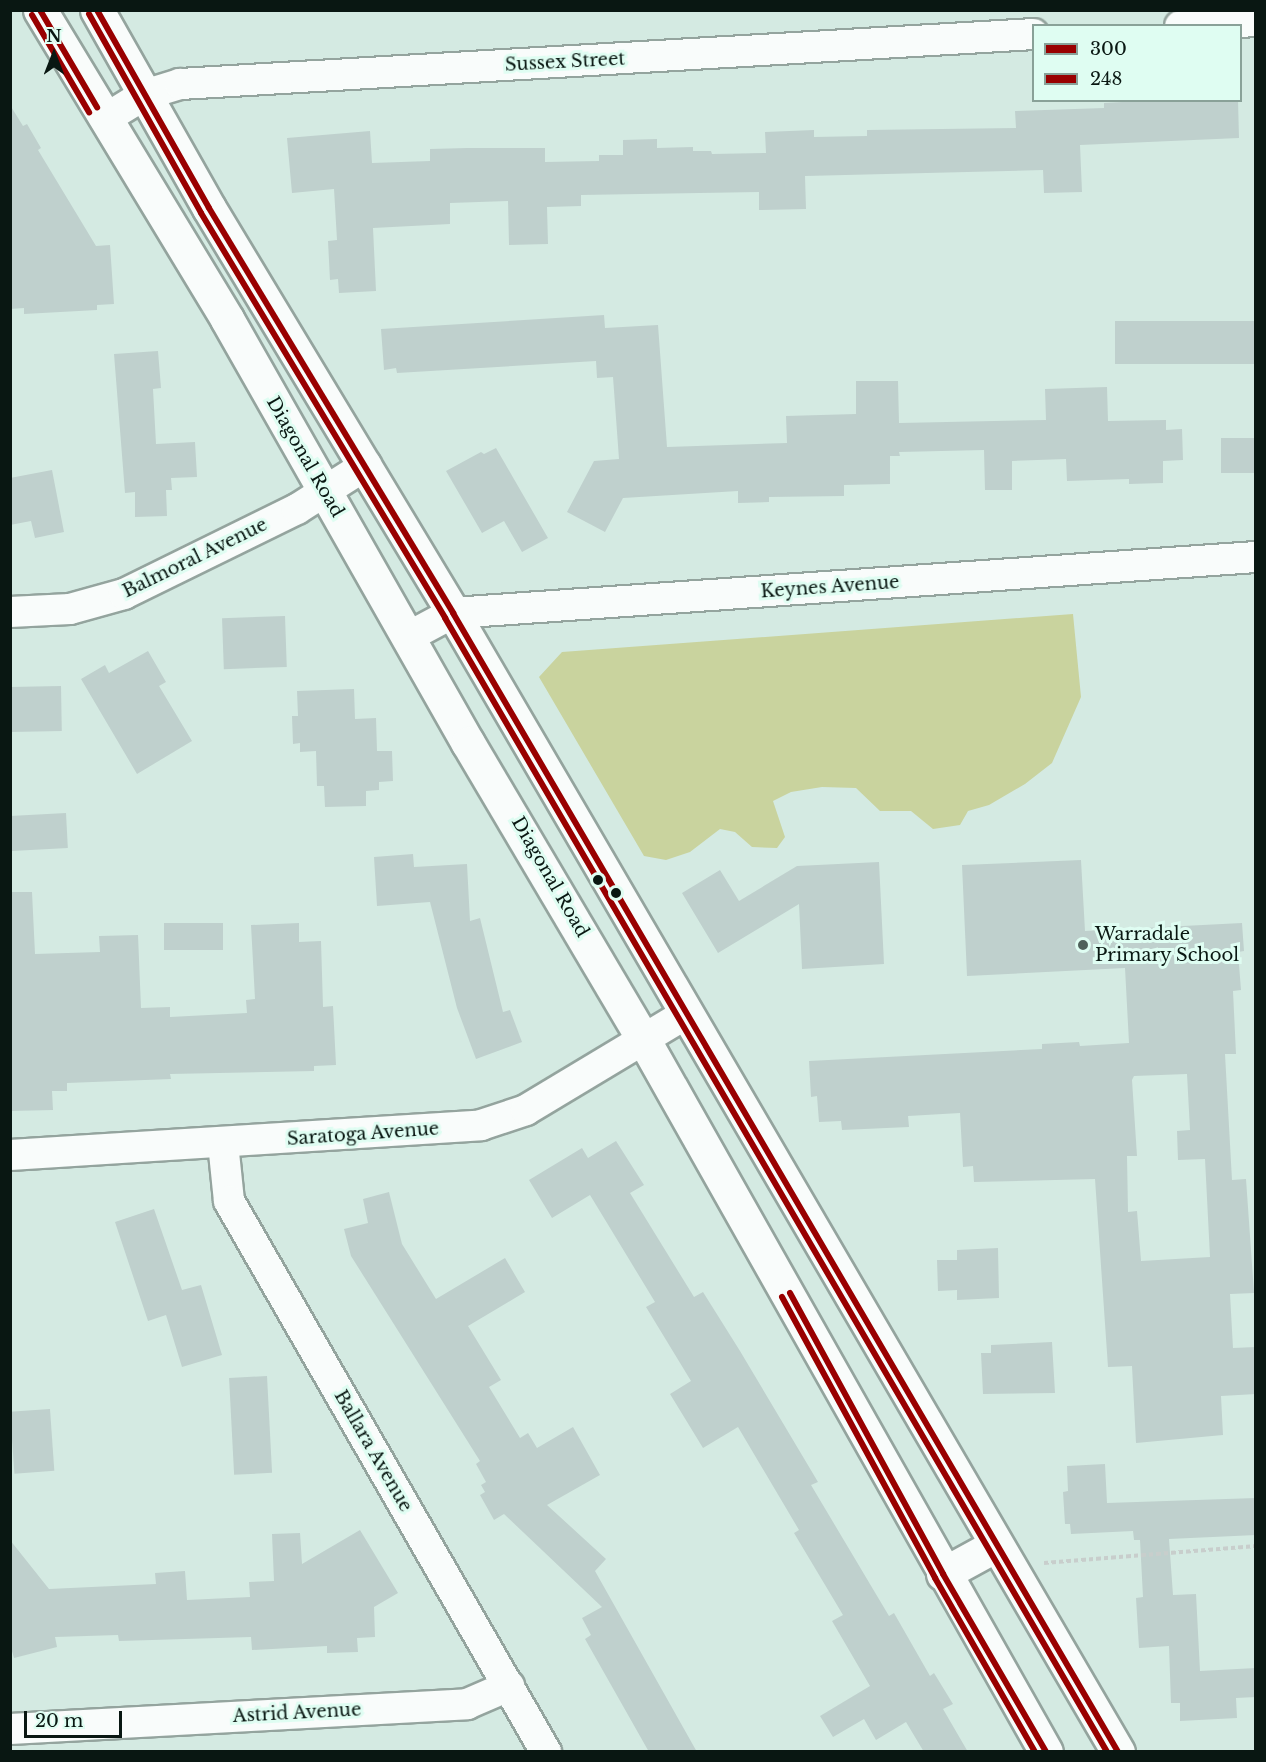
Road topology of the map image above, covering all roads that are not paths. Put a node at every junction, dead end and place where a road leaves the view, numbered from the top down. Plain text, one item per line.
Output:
1 (40, 10) edge
2 (97, 10) edge
3 (1256, 21) edge
4 (1210, 24) edge
5 (1032, 34) edge
6 (144, 95) junction
7 (105, 119) junction
8 (366, 465) junction
9 (324, 492) junction
10 (1256, 557) edge
11 (10, 612) edge
12 (453, 613) junction
13 (410, 636) junction
14 (686, 1014) junction
15 (645, 1042) junction
16 (223, 1143) junction
17 (10, 1155) edge
18 (1003, 1555) junction
19 (943, 1574) junction
20 (509, 1686) junction
21 (10, 1729) edge
22 (546, 1752) edge
23 (1046, 1752) edge
24 (1118, 1752) edge

1 - 7 main road, Diagonal Road
2 - 6 main road
3 - 4 street
5 - 6 street, Sussex Street
6 - 7 street, Sussex Street
6 - 8 main road
7 - 9 main road, Diagonal Road
8 - 9 street, Balmoral Avenue
8 - 12 main road
9 - 11 street, Balmoral Avenue
9 - 13 main road, Diagonal Road
10 - 12 street, Keynes Avenue
12 - 13 street, Keynes Avenue
12 - 14 main road
13 - 15 main road, Diagonal Road
14 - 15 street, Saratoga Avenue
14 - 18 main road
15 - 16 street, Saratoga Avenue
15 - 19 main road, Diagonal Road
16 - 17 street, Saratoga Avenue
16 - 20 street, Ballara Avenue
18 - 19 main road
18 - 24 main road
19 - 23 main road, Diagonal Road
20 - 21 street, Astrid Avenue
20 - 22 street, Ballara Avenue

